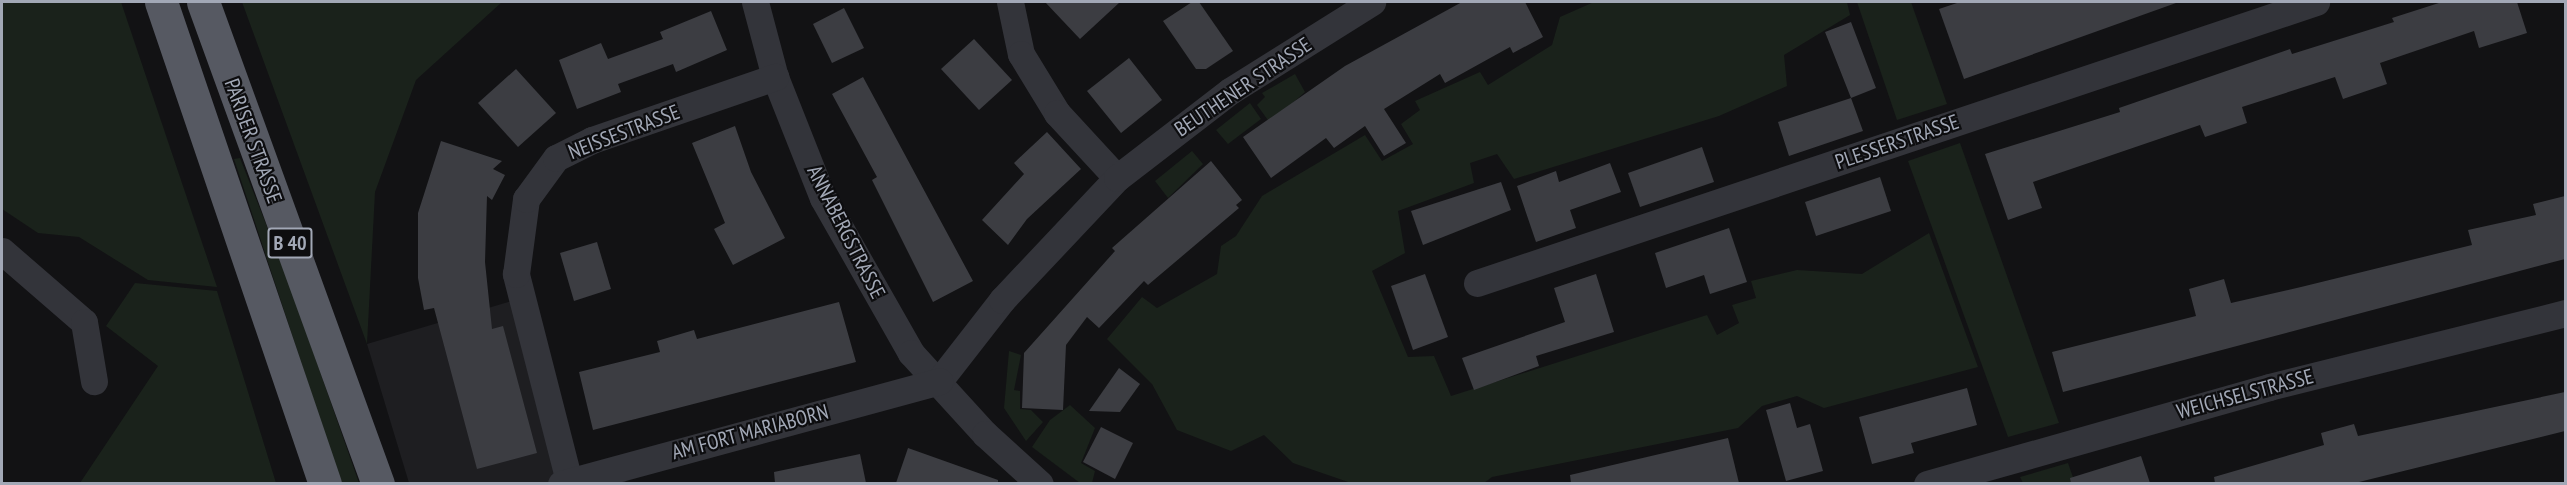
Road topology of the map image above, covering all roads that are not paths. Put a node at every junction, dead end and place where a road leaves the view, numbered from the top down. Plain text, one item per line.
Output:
1 (161, 2) edge
2 (203, 2) edge
3 (755, 2) edge
4 (1010, 2) edge
5 (1372, 2) edge
6 (2316, 2) edge
7 (776, 77) junction
8 (1117, 178) junction
9 (2, 251) edge
10 (1477, 283) dead end
11 (2565, 313) edge
12 (94, 381) dead end
13 (939, 381) junction
14 (624, 475) edge
15 (566, 482) edge
16 (325, 483) edge
17 (378, 483) edge
18 (1040, 483) edge
19 (1927, 483) edge

1 - 16 highway, PARISER STRASSE / B 40
2 - 17 highway, PARISER STRASSE / B 40
3 - 7 street, ANNABERGSTRASSE
4 - 8 street
5 - 8 street, BEUTHENER STRASSE
6 - 10 street, PLESSERSTRASSE
7 - 13 street, ANNABERGSTRASSE
7 - 15 street, NEISSESTRASSE
8 - 13 street, BEUTHENER STRASSE
9 - 12 street
11 - 19 street, WEICHSELSTRASSE
13 - 14 street, AM FORT MARIABORN
13 - 18 street
14 - 15 street, AM FORT MARIABORN

